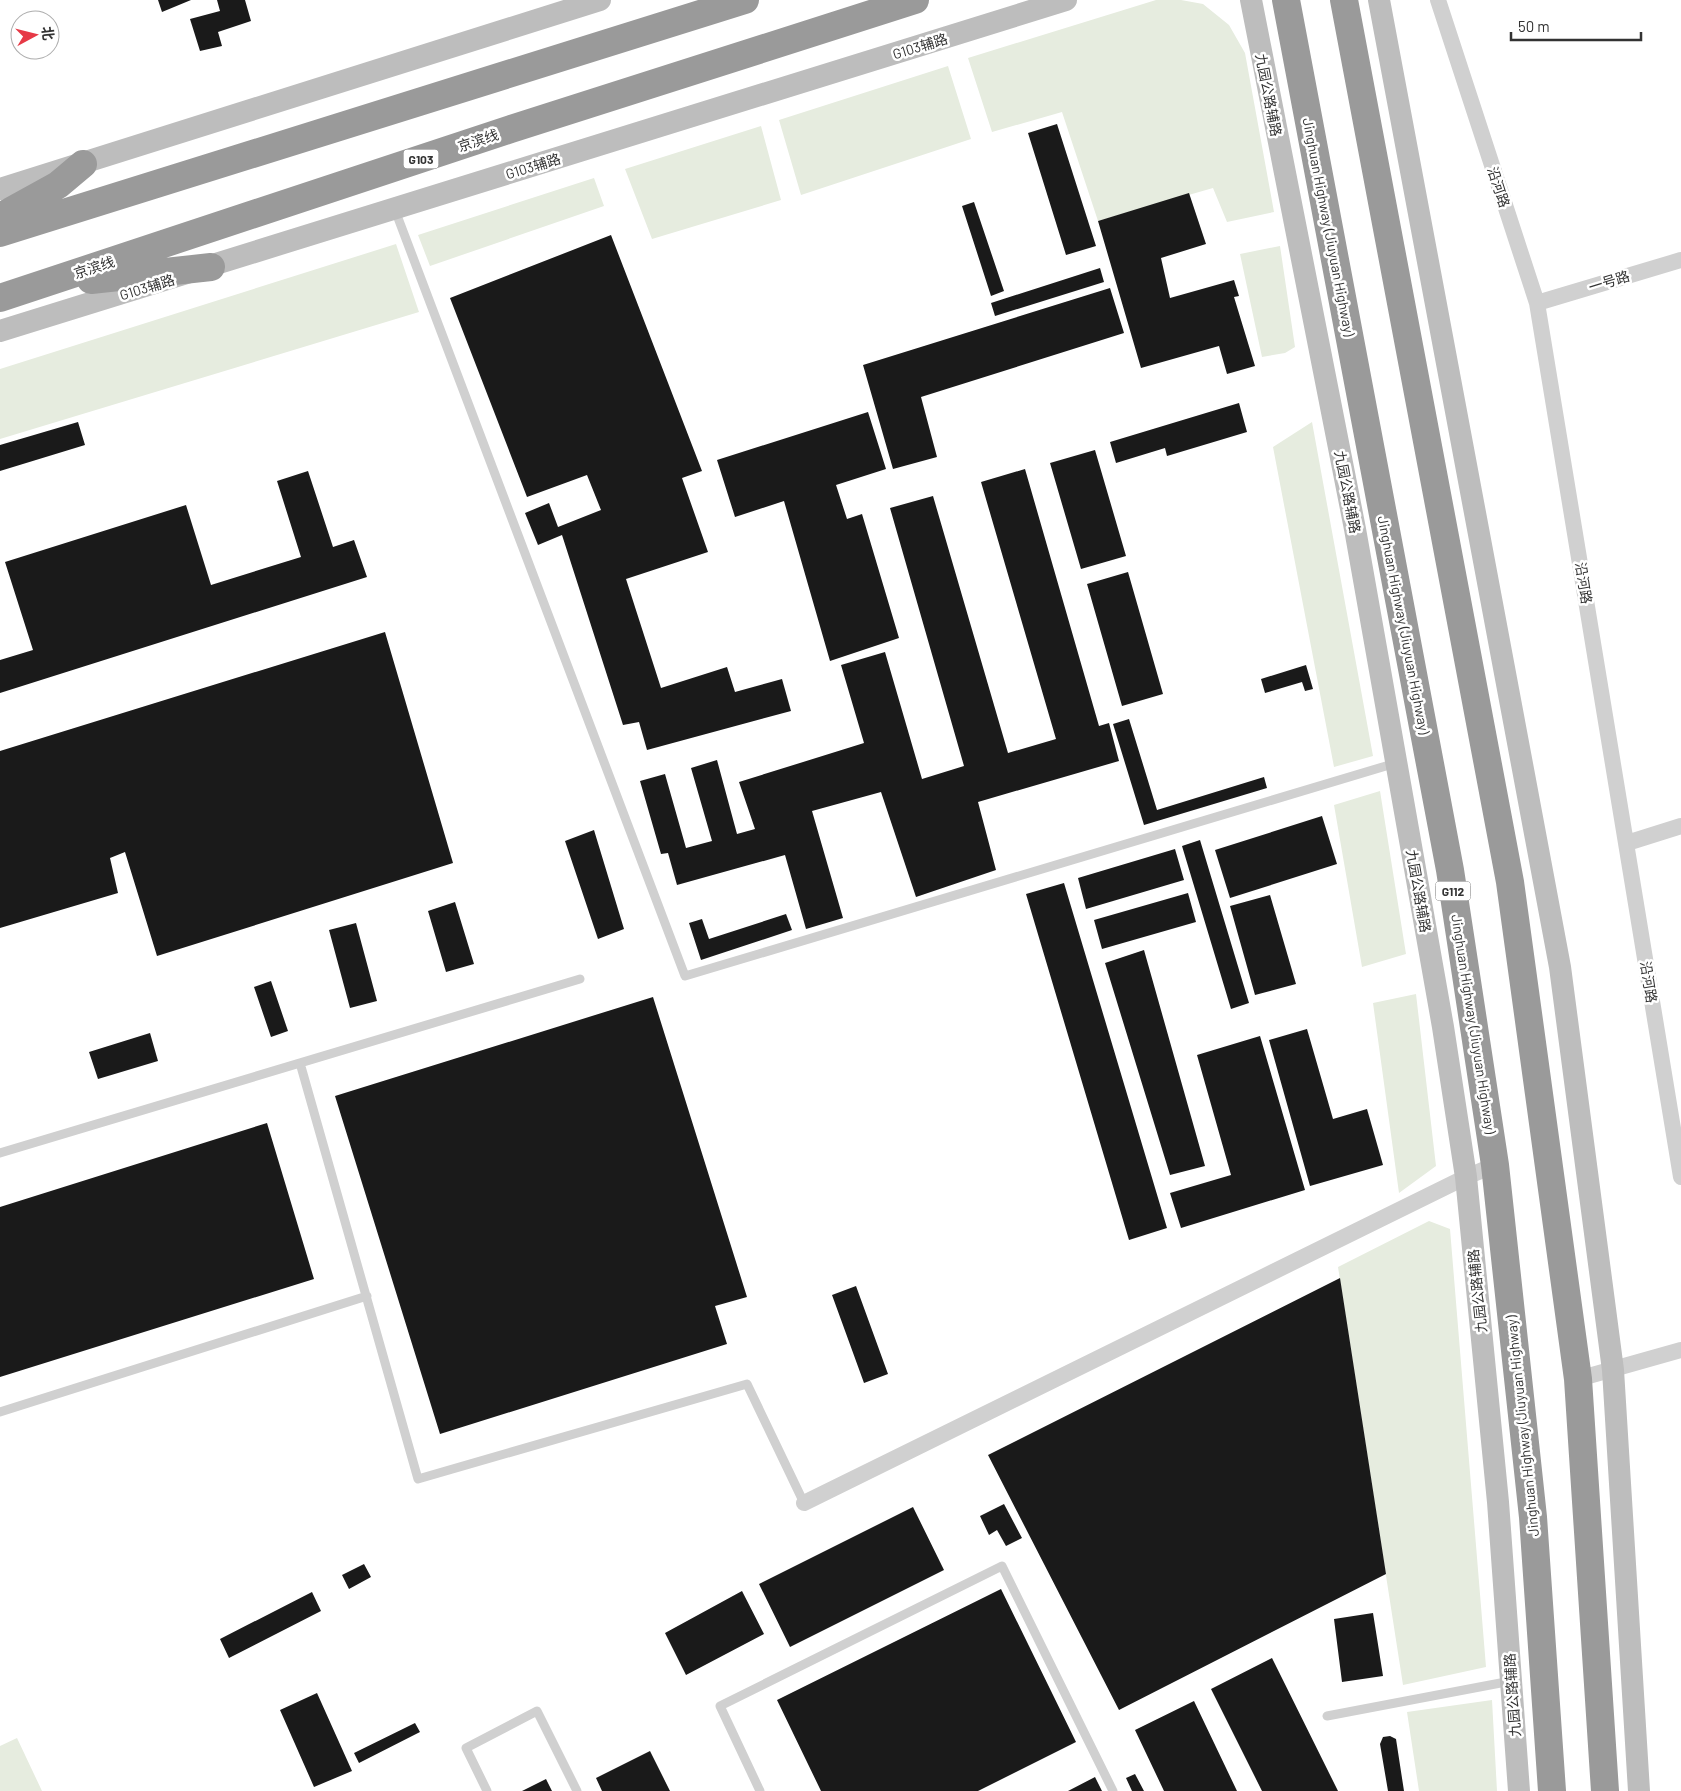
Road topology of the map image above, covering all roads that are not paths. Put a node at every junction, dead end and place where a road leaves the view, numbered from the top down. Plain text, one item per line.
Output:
1 (600, 0) edge
2 (746, 0) edge
3 (915, 0) edge
4 (1066, 0) edge
5 (1252, 0) edge
6 (1286, 0) edge
7 (1344, 0) edge
8 (1379, 0) edge
9 (1438, 0) edge
10 (83, 164) junction
11 (0, 189) edge
12 (395, 210) junction
13 (0, 217) edge
14 (0, 233) edge
15 (1681, 260) edge
16 (211, 267) junction
17 (37, 286) junction
18 (0, 298) edge
19 (1537, 303) junction
20 (0, 332) edge
21 (1397, 763) junction
22 (1681, 826) edge
23 (1627, 843) junction
24 (580, 979) dead end
25 (300, 1063) junction
26 (0, 1152) edge
27 (1495, 1165) junction
28 (1466, 1177) junction
29 (1681, 1177) edge
30 (366, 1296) junction
31 (1681, 1350) edge
32 (1613, 1370) junction
33 (1578, 1379) junction
34 (0, 1412) edge
35 (804, 1503) joint
36 (1511, 1681) junction
37 (1327, 1716) dead end
38 (488, 1791) edge
39 (577, 1791) edge
40 (760, 1791) edge
41 (1113, 1791) edge
42 (1520, 1791) edge
43 (1552, 1791) edge
44 (1605, 1791) edge
45 (1639, 1791) edge

1 - 10 street
2 - 14 highway
3 - 17 highway, 京滨线 / G103
4 - 12 street, G103辅路
5 - 21 street, 九园公路辅路
6 - 27 highway, Jinghuan Highway (Jiuyuan Highway) / G112
7 - 33 highway
8 - 32 street
9 - 19 street, 沿河路
10 - 11 street
10 - 13 highway
12 - 16 street, G103辅路
12 - 21 lane
15 - 19 street, 一号路
16 - 17 highway
16 - 20 street, G103辅路
17 - 18 highway, 京滨线 / G103
19 - 23 street, 沿河路
21 - 28 street, 九园公路辅路
22 - 23 street
23 - 29 street, 沿河路
24 - 25 lane
25 - 26 lane
25 - 30 lane
27 - 28 street
27 - 43 highway, Jinghuan Highway (Jiuyuan Highway) / G112
28 - 35 street
28 - 36 street, 九园公路辅路
30 - 34 lane
30 - 35 lane
31 - 32 street
32 - 33 street
32 - 45 street
33 - 44 highway
36 - 37 lane
36 - 42 street, 九园公路辅路
38 - 39 lane
40 - 41 lane

